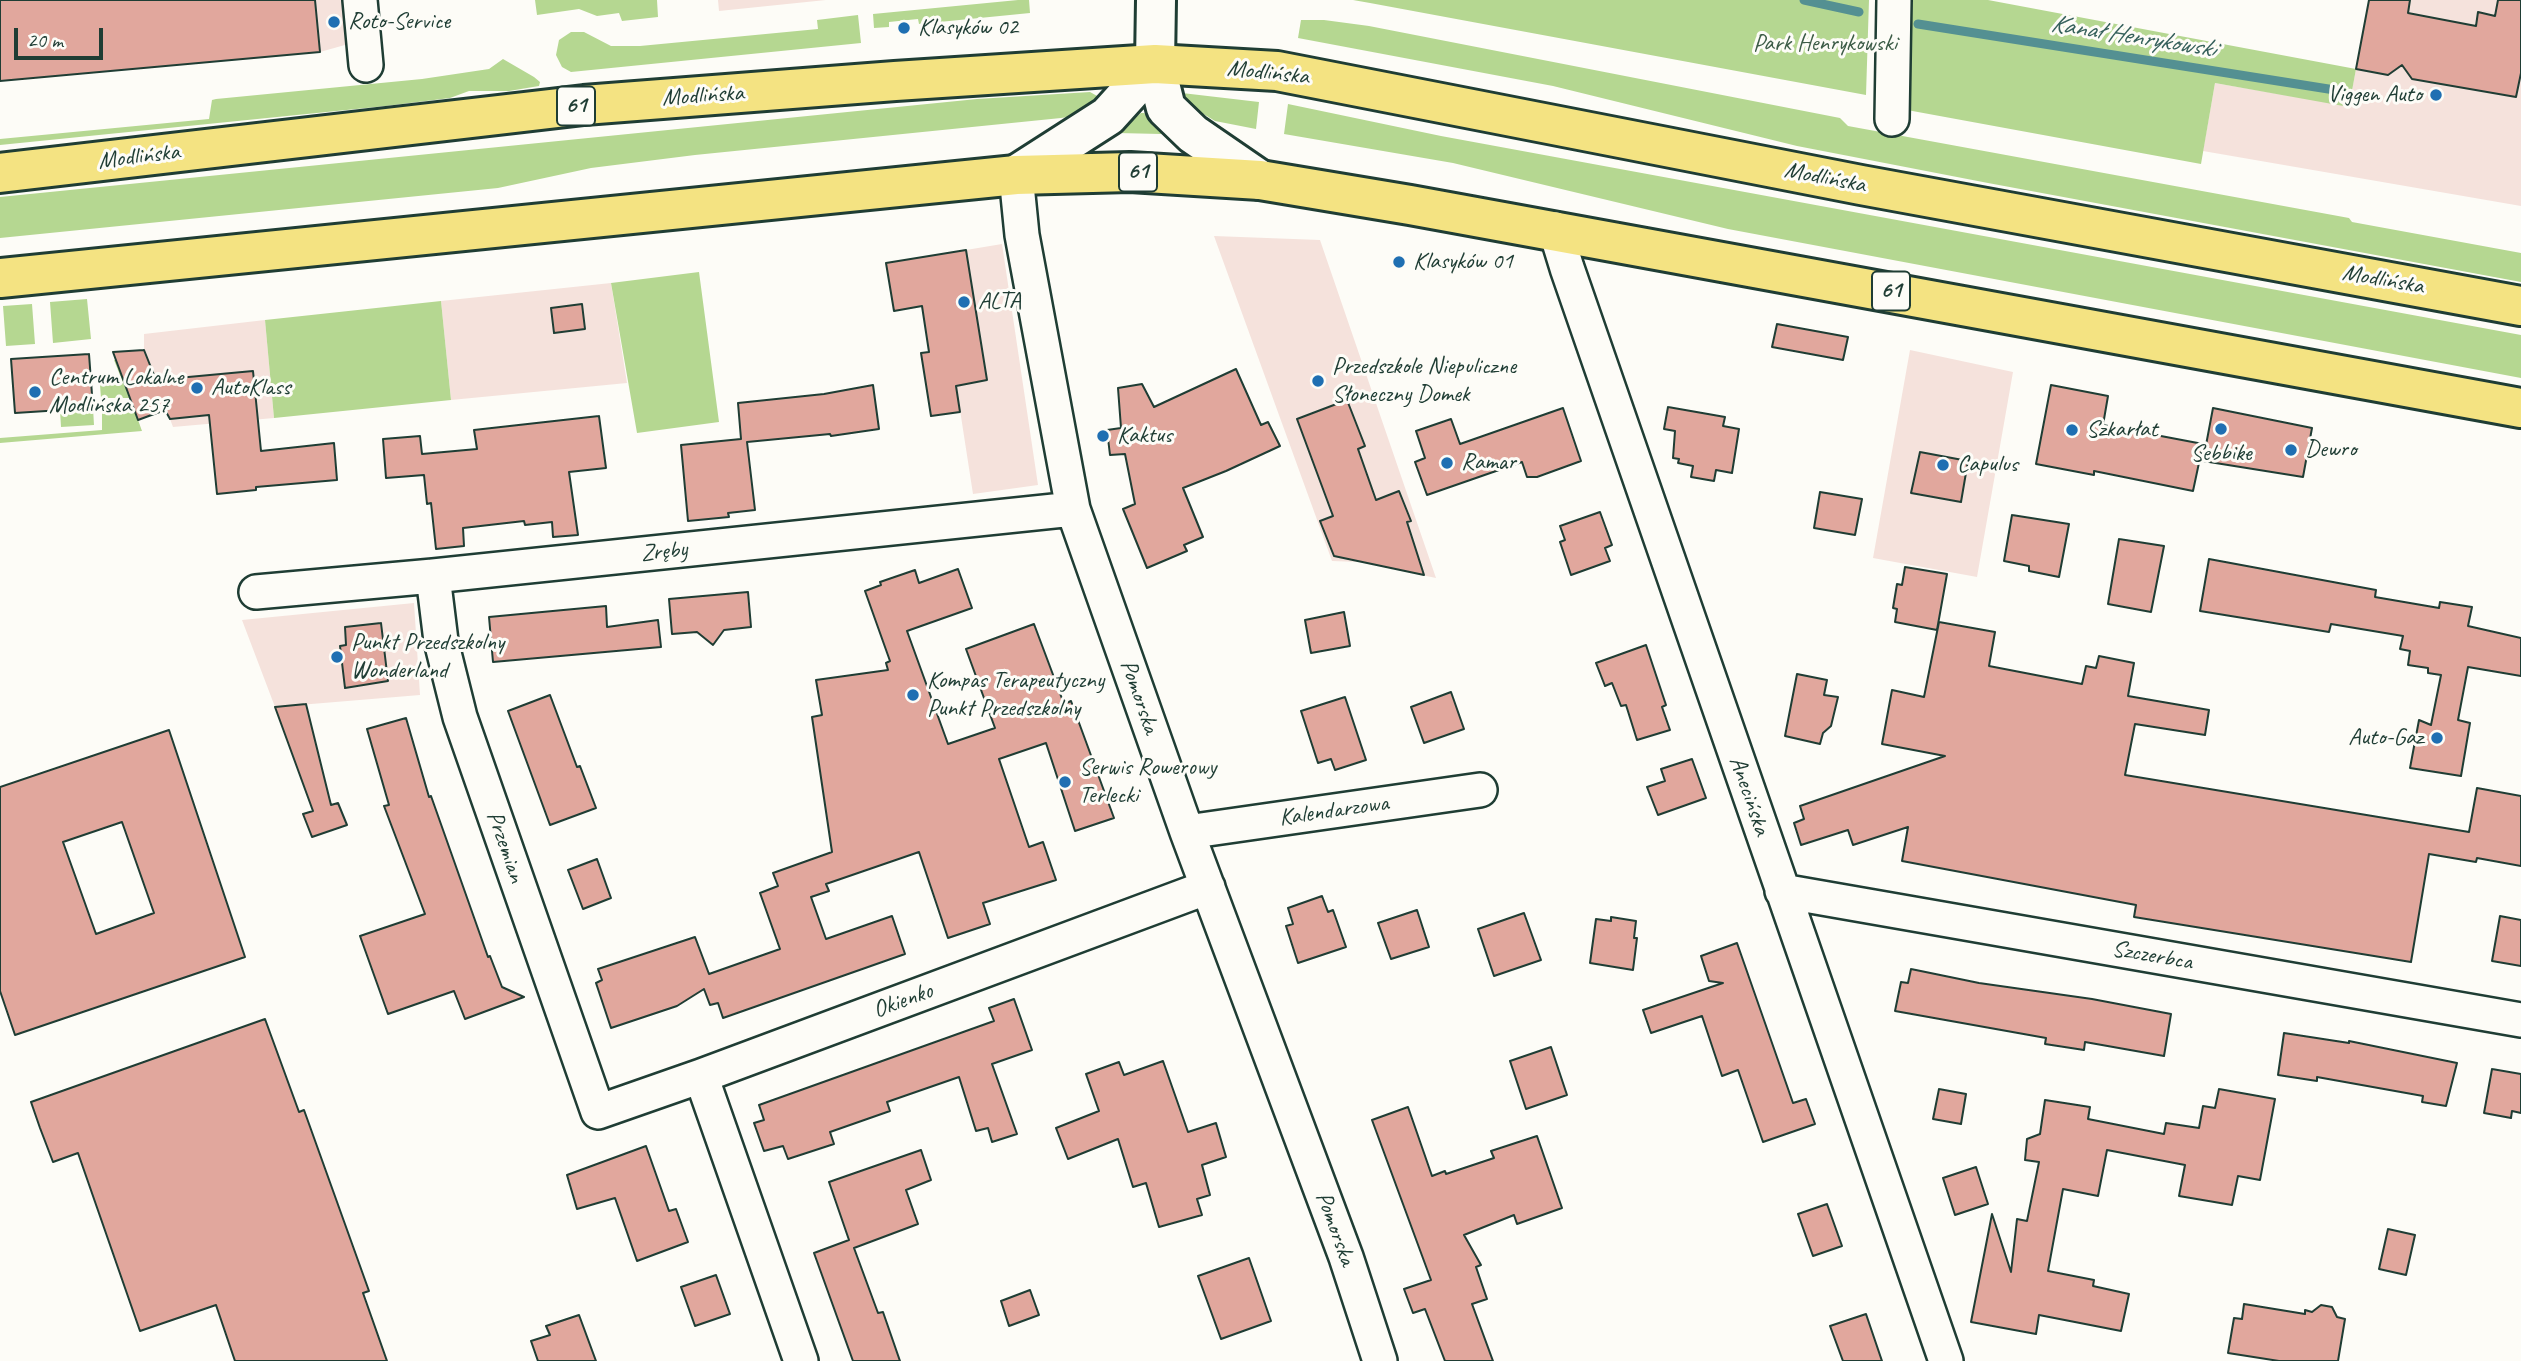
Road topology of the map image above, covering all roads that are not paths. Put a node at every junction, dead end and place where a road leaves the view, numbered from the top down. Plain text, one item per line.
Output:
1 (360, 0) edge
2 (1156, 0) edge
3 (1894, 0) edge
4 (1155, 64) junction
5 (366, 65) dead end
6 (1892, 119) dead end
7 (0, 173) edge
8 (1016, 175) junction
9 (1260, 180) junction
10 (1555, 229) junction
11 (0, 278) edge
12 (2521, 306) edge
13 (2521, 408) edge
14 (1073, 509) junction
15 (433, 576) junction
16 (256, 592) dead end
17 (1480, 790) dead end
18 (1187, 832) junction
19 (1208, 887) junction
20 (1782, 891) junction
21 (2521, 1020) edge
22 (701, 1076) junction
23 (598, 1112) joint
24 (801, 1361) edge
25 (1380, 1361) edge
26 (1946, 1361) edge

1 - 5 street
2 - 4 street
3 - 6 street
4 - 7 main road, Modlińska / 61
4 - 8 street
4 - 9 street
4 - 12 main road, Modlińska / 61
8 - 9 main road, 61
8 - 11 main road, 61
8 - 14 street, Pomorska
9 - 10 main road, 61
10 - 13 main road, 61
10 - 20 street, Anecińska
14 - 15 street, Zręby
14 - 18 street, Pomorska
15 - 16 street, Zręby
15 - 23 street, Przemian
17 - 18 street, Kalendarzowa
18 - 19 street, Pomorska
19 - 22 street, Okienko
19 - 25 street, Pomorska
20 - 21 street, Szczerbca
20 - 26 street, Anecińska
22 - 23 street, Okienko
22 - 24 street

